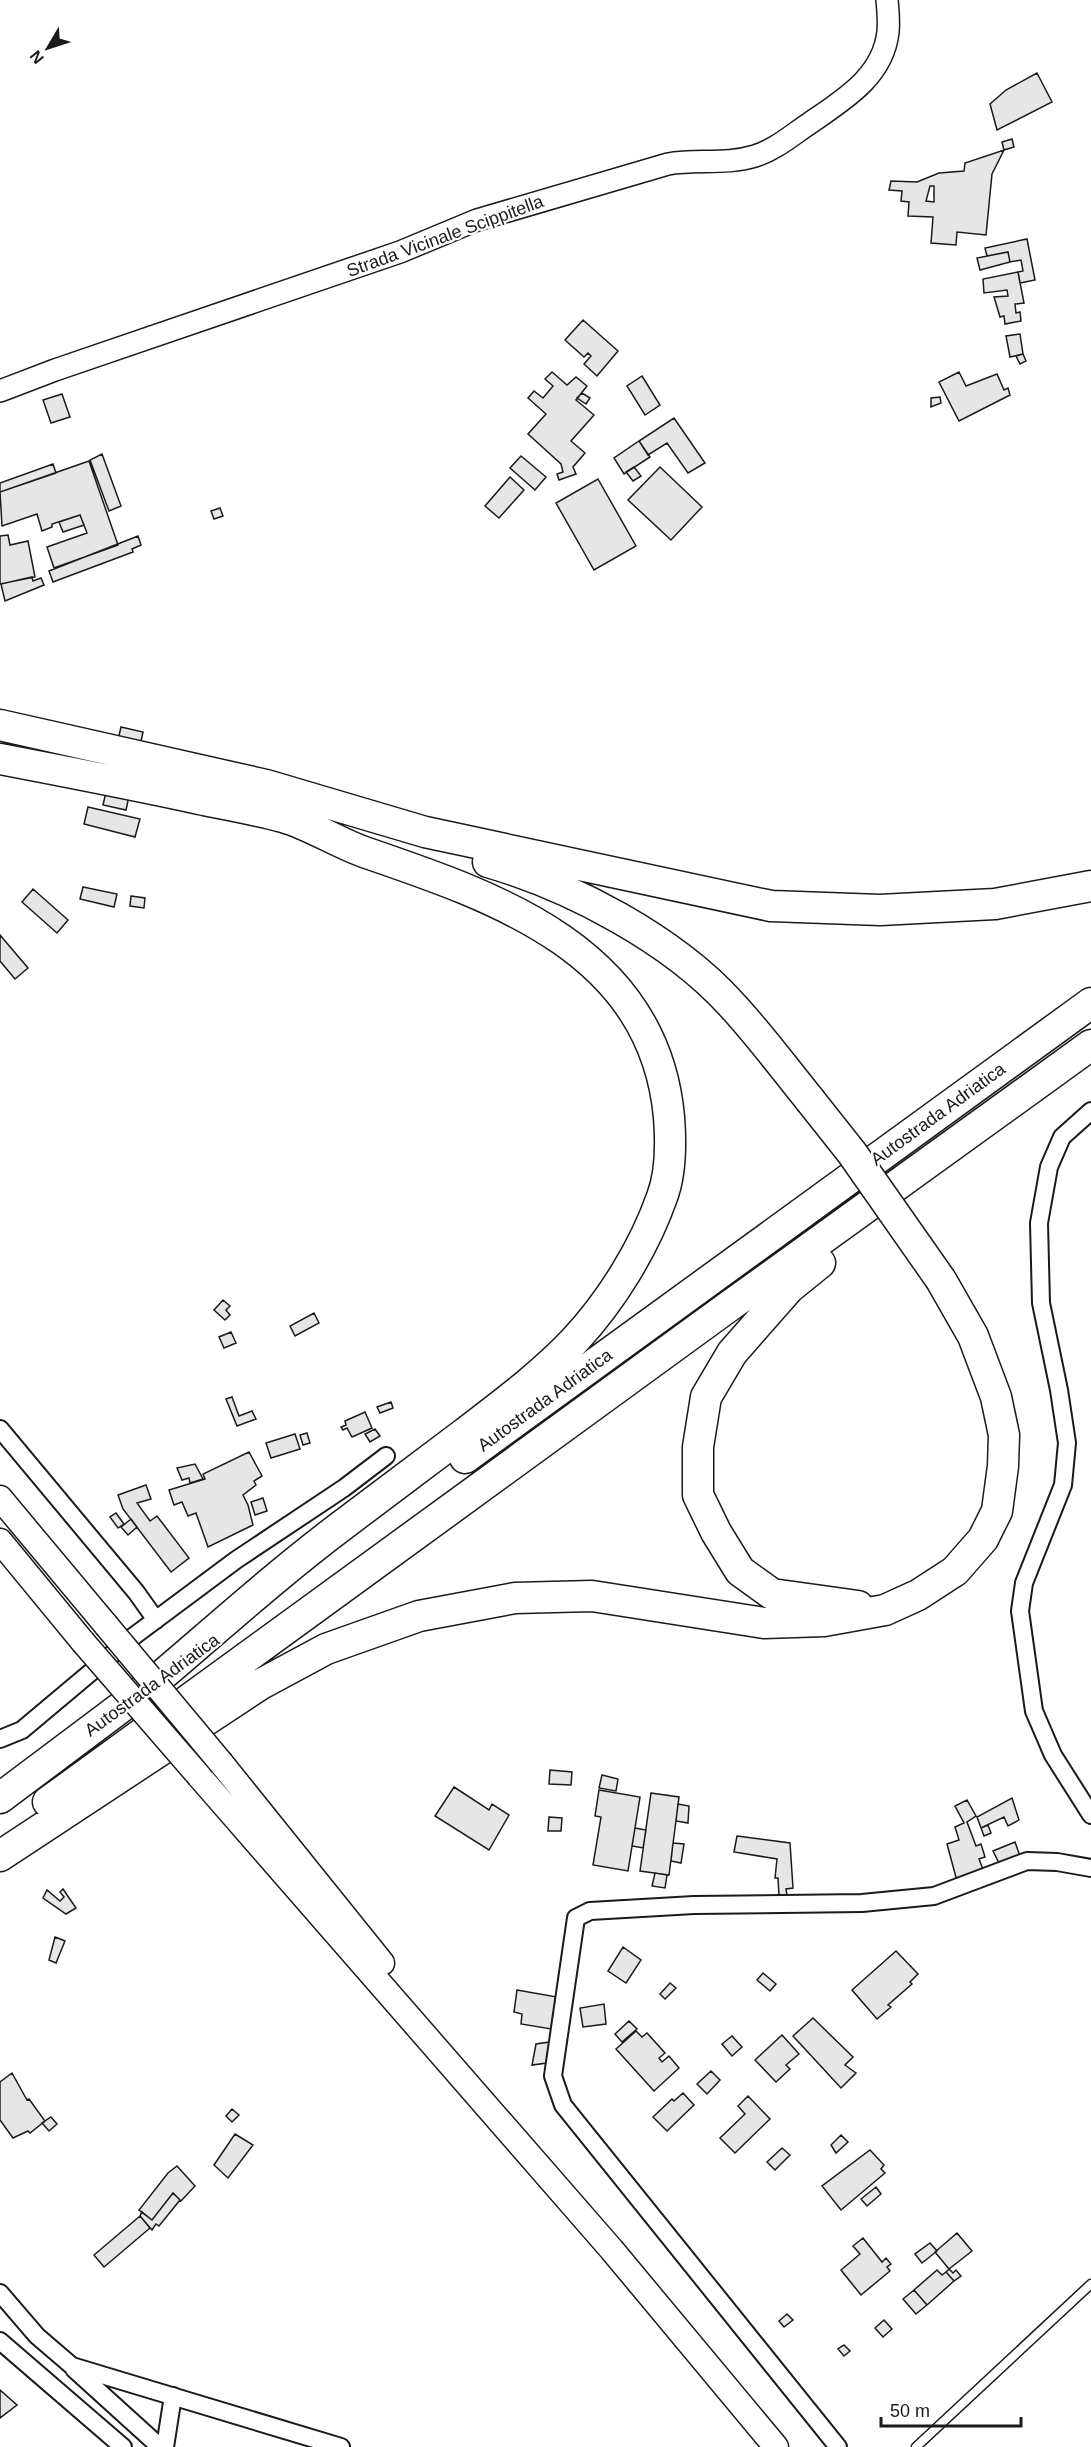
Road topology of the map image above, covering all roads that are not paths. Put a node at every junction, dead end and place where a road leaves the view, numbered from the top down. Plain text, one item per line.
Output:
1 (887, 0) edge
2 (0, 391) edge
3 (0, 724) edge
4 (0, 759) edge
5 (266, 785) junction
6 (286, 818) junction
7 (420, 841) junction
8 (1091, 886) edge
9 (1091, 1003) edge
10 (1091, 1046) edge
11 (1091, 1112) edge
12 (0, 1428) edge
13 (386, 1456) dead end
14 (0, 1498) edge
15 (0, 1541) edge
16 (885, 1610) junction
17 (156, 1620) junction
18 (159, 1678) junction
19 (0, 1739) edge
20 (0, 1798) edge
21 (1091, 1815) edge
22 (0, 1837) edge
23 (0, 1856) edge
24 (1091, 1868) edge
25 (612, 2250) junction
26 (1091, 2284) edge
27 (0, 2293) edge
28 (0, 2341) edge
29 (72, 2366) junction
30 (173, 2396) junction
31 (123, 2447) edge
32 (160, 2447) edge
33 (165, 2447) edge
34 (341, 2447) edge
35 (776, 2447) edge
36 (838, 2447) edge
37 (916, 2447) edge

1 - 2 street, Strada Vicinale Scippitella
3 - 5 highway
4 - 6 highway
5 - 7 highway
5 - 8 highway
6 - 7 highway
6 - 18 highway
7 - 16 highway, bridge
9 - 18 highway, Autostrada Adriatica
10 - 16 highway
10 - 22 highway, Autostrada Adriatica
11 - 21 street
12 - 17 street
13 - 17 street
14 - 25 main road, bridge
15 - 25 main road, bridge
16 - 23 highway
17 - 19 street
18 - 20 highway, Autostrada Adriatica
24 - 36 street
25 - 35 main road
26 - 37 lane
27 - 29 street
28 - 31 street
29 - 30 street
29 - 32 street
30 - 33 street
30 - 34 street

